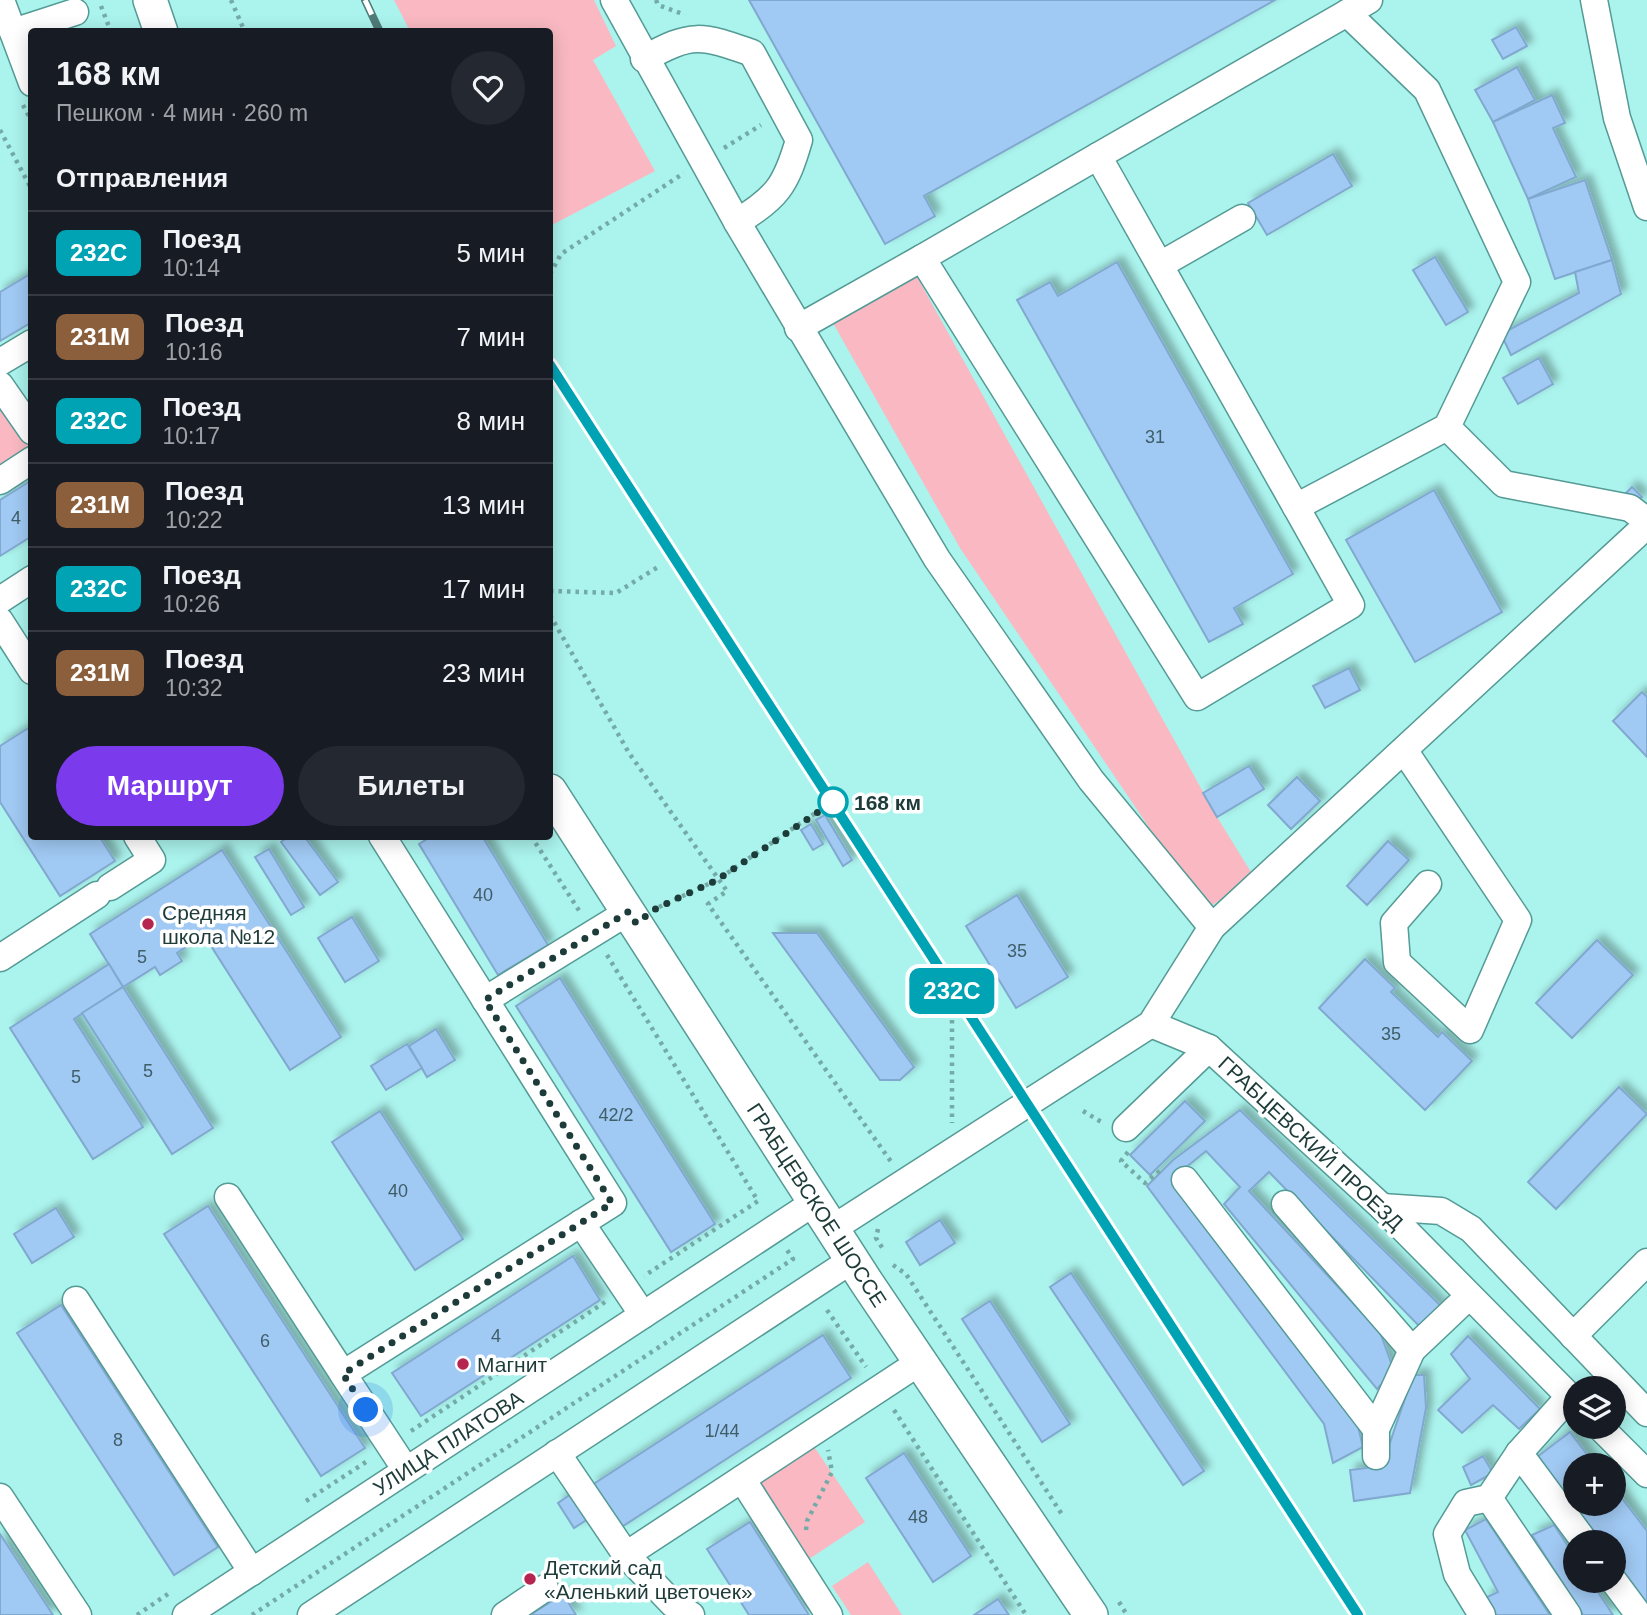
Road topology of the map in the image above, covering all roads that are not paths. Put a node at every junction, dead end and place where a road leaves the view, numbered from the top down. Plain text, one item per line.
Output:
1 (1, 0) edge
2 (150, 0) edge
3 (614, 0) edge
4 (1594, 0) edge
5 (1358, 7) edge
6 (75, 12) dead end
7 (160, 28) edge
8 (13, 33) junction
9 (644, 59) junction
10 (28, 72) edge
11 (1098, 156) junction
12 (1647, 207) edge
13 (1242, 218) dead end
14 (737, 222) junction
15 (922, 258) junction
16 (1160, 265) junction
17 (798, 328) junction
18 (28, 345) edge
19 (0, 362) edge
20 (0, 385) edge
21 (28, 425) edge
22 (1447, 427) junction
23 (28, 463) edge
24 (0, 481) edge
25 (1296, 507) junction
26 (1647, 523) edge
27 (28, 582) edge
28 (0, 600) edge
29 (0, 621) edge
30 (28, 665) edge
31 (1404, 750) junction
32 (553, 796) edge
33 (140, 840) edge
34 (385, 840) edge
35 (1428, 884) dead end
36 (632, 918) junction
37 (1212, 927) junction
38 (0, 958) edge
39 (485, 1000) junction
40 (1151, 1024) junction
41 (1209, 1048) junction
42 (1124, 1134) road end
43 (1174, 1174) road end
44 (228, 1197) dead end
45 (1285, 1204) dead end
46 (1382, 1207) junction
47 (823, 1216) junction
48 (581, 1223) junction
49 (1647, 1262) edge
50 (871, 1269) junction
51 (1468, 1297) junction
52 (76, 1300) dead end
53 (643, 1315) junction
54 (1573, 1336) junction
55 (1412, 1350) junction
56 (920, 1362) junction
57 (343, 1374) junction
58 (1563, 1391) edge
59 (1563, 1409) edge
60 (1647, 1413) edge
61 (1376, 1429) junction
62 (1612, 1439) edge
63 (1519, 1452) junction
64 (557, 1453) junction
65 (1377, 1456) dead end
66 (406, 1471) junction
67 (1647, 1474) edge
68 (742, 1479) junction
69 (0, 1497) edge
70 (1489, 1498) junction
71 (1576, 1530) edge
72 (626, 1555) junction
73 (252, 1572) junction
74 (545, 1588) dead end
75 (1623, 1593) edge
76 (1102, 1604) edge
77 (78, 1615) edge
78 (186, 1615) edge
79 (311, 1615) edge
80 (505, 1615) edge
81 (691, 1615) edge
82 (829, 1615) edge
83 (1482, 1615) edge
84 (1568, 1615) edge
85 (1639, 1615) edge

1 - 8 street
2 - 7 main road
3 - 9 street
4 - 12 street
5 - 11 street
5 - 22 street
6 - 8 street
8 - 10 street
9 - 14 street
9 - 14 street
11 - 15 street
11 - 16 street
13 - 16 street
14 - 17 street
15 - 17 street
15 - 25 street
16 - 25 street
17 - 37 street
18 - 19 street
20 - 21 street
22 - 25 street
22 - 26 street
23 - 24 street
26 - 31 street
27 - 28 street
29 - 30 street
31 - 35 street
31 - 37 street
32 - 36 main road, ГРАБЦЕВСКОЕ ШОССЕ
33 - 38 street
34 - 39 street
36 - 39 street
36 - 47 main road, ГРАБЦЕВСКОЕ ШОССЕ
37 - 40 street
39 - 48 street
40 - 41 street, ГРАБЦЕВСКИЙ ПРОЕЗД
40 - 47 street
41 - 42 street
41 - 46 street, ГРАБЦЕВСКИЙ ПРОЕЗД
43 - 61 street
44 - 57 street
45 - 55 street
46 - 51 street, ГРАБЦЕВСКИЙ ПРОЕЗД
46 - 54 street
47 - 50 main road, ГРАБЦЕВСКОЕ ШОССЕ
47 - 53 street, УЛИЦА ПЛАТОВА
48 - 53 street
48 - 57 street
49 - 54 street
50 - 56 main road, ГРАБЦЕВСКОЕ ШОССЕ
50 - 64 street
51 - 55 street
51 - 58 street, ГРАБЦЕВСКИЙ ПРОЕЗД
52 - 73 street
53 - 66 street, УЛИЦА ПЛАТОВА
54 - 60 street
55 - 61 street
56 - 68 street
56 - 76 main road, ГРАБЦЕВСКОЕ ШОССЕ
57 - 66 street
59 - 63 street
61 - 65 street
62 - 67 street
63 - 70 street
63 - 71 street
64 - 72 street
64 - 79 street
66 - 73 street, УЛИЦА ПЛАТОВА
68 - 72 street
68 - 82 street
69 - 77 street
70 - 83 street
70 - 84 street
72 - 81 street
73 - 78 street, УЛИЦА ПЛАТОВА
74 - 80 street
75 - 85 street

